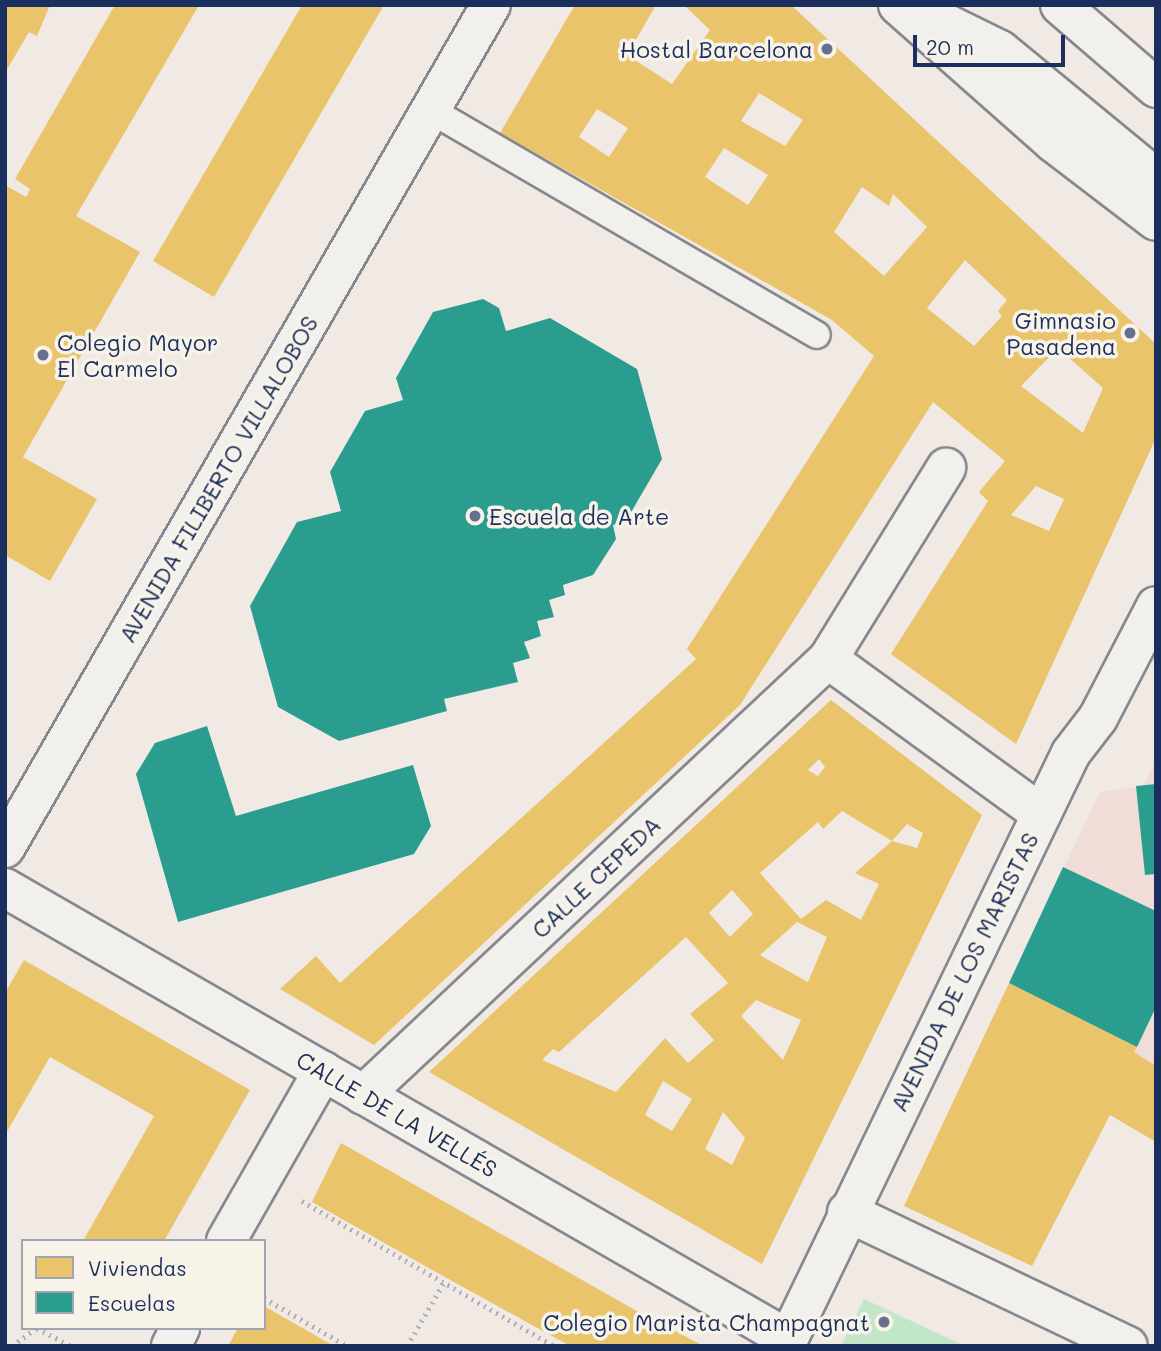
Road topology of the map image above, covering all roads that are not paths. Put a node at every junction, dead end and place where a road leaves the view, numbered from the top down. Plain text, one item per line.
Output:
1 (491, 5) edge
2 (898, 5) edge
3 (909, 5) edge
4 (1060, 5) edge
5 (1156, 88) edge
6 (432, 111) junction
7 (1156, 178) edge
8 (1156, 221) edge
9 (817, 335) dead end
10 (946, 468) dead end
11 (1156, 606) edge
12 (828, 659) junction
13 (1041, 814) junction
14 (5, 848) edge
15 (5, 888) edge
16 (323, 1071) junction
17 (363, 1095) junction
18 (847, 1212) junction
19 (227, 1239) edge
20 (179, 1330) edge
21 (786, 1343) edge
22 (171, 1346) edge
23 (1128, 1346) edge

1 - 6 main road, AVENIDA FILIBERTO VILLALOBOS
2 - 8 main road
3 - 7 main road
4 - 5 main road
6 - 9 lane
6 - 14 main road, AVENIDA FILIBERTO VILLALOBOS
10 - 12 main road, CALLE CEPEDA
11 - 13 main road, AVENIDA DE LOS MARISTAS
12 - 13 main road
12 - 17 main road, CALLE CEPEDA
13 - 18 main road, AVENIDA DE LOS MARISTAS
15 - 16 main road, CALLE DE LA VELLÉS
16 - 17 main road, CALLE DE LA VELLÉS
16 - 19 main road
17 - 21 main road, CALLE DE LA VELLÉS
18 - 21 main road, AVENIDA DE LOS MARISTAS
18 - 23 main road
20 - 22 main road

